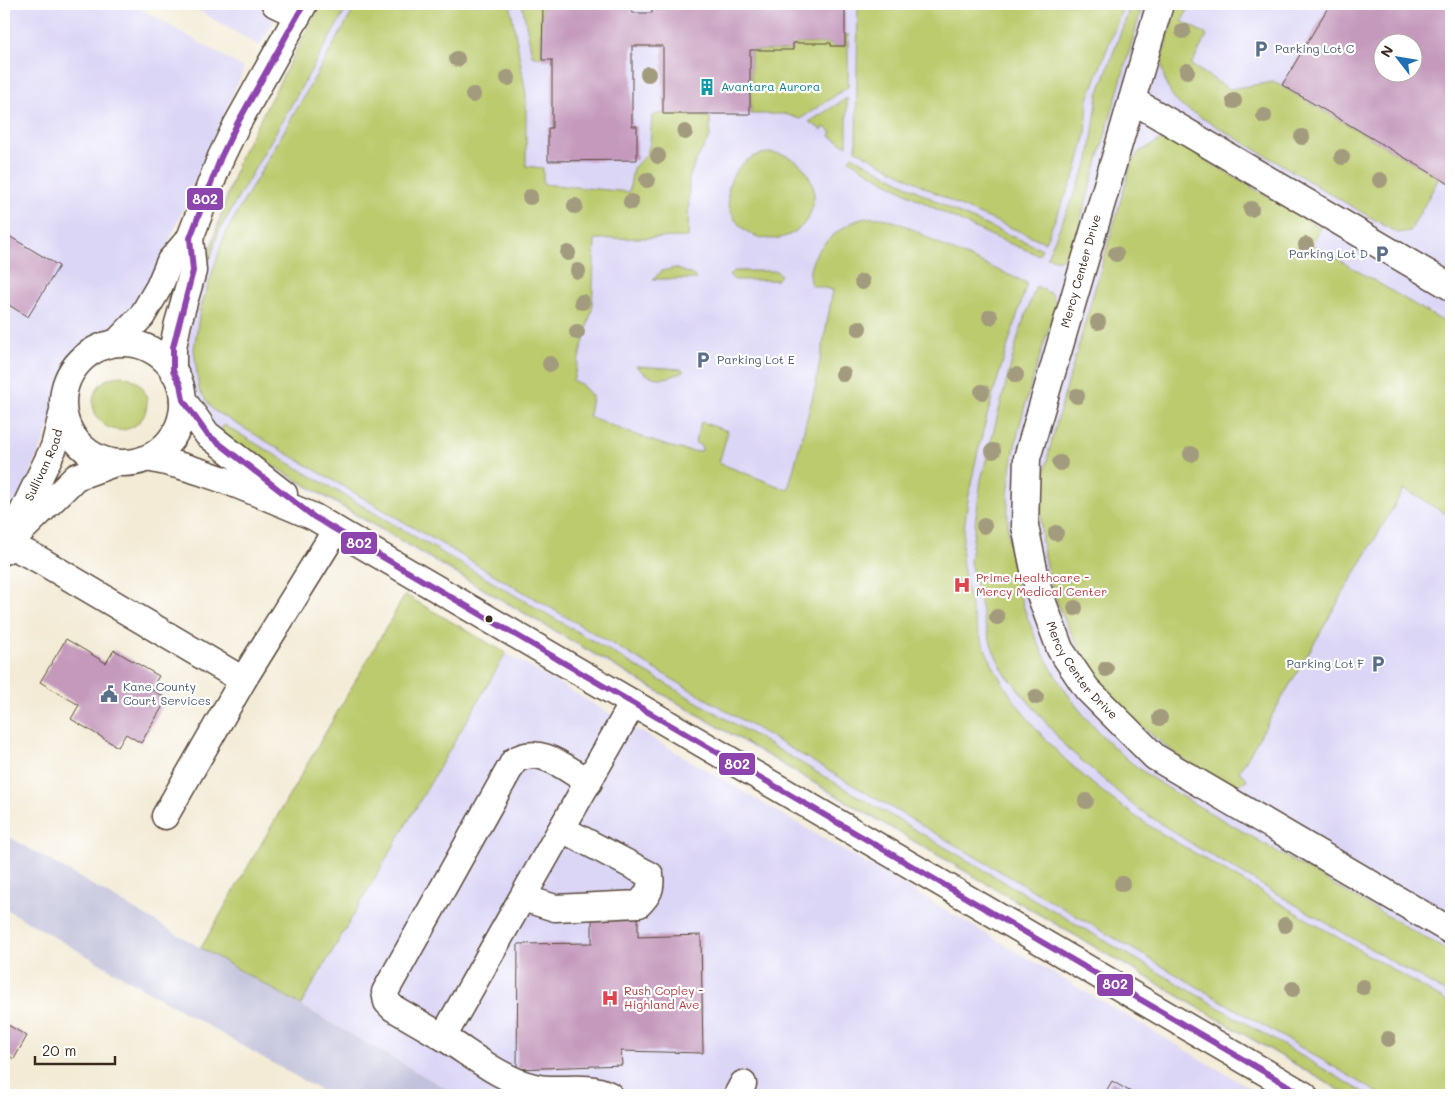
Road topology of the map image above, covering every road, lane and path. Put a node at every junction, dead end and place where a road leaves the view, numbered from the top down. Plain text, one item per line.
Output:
1 (1160, 4) edge
2 (292, 7) edge
3 (1132, 100) junction
4 (190, 238) junction
5 (1451, 287) edge
6 (116, 343) junction
7 (173, 371) junction
8 (183, 400) junction
9 (63, 411) junction
10 (147, 458) junction
11 (115, 463) junction
12 (325, 523) junction
13 (6, 548) edge
14 (243, 680) junction
15 (633, 703) junction
16 (589, 782) junction
17 (165, 816) dead end
18 (562, 829) junction
19 (523, 898) junction
20 (1451, 931) edge
21 (443, 1037) junction
22 (609, 1095) edge
23 (1304, 1095) edge

1 - 3 street, Mercy Center Drive
2 - 4 street, Sullivan Road
3 - 5 street
3 - 20 street, Mercy Center Drive
4 - 6 street, Sullivan Road
4 - 7 street, Sullivan Road
6 - 7 street, Sullivan Road
6 - 9 street, Sullivan Road
7 - 8 street, Sullivan Road
8 - 10 street, Sullivan Road
8 - 12 street
9 - 11 street, Sullivan Road
9 - 13 street, Sullivan Road
10 - 11 street, Sullivan Road
10 - 12 street
11 - 13 street, Sullivan Road
12 - 14 street
12 - 15 street
13 - 14 street
14 - 17 street
15 - 16 street
15 - 23 street
16 - 18 street
16 - 21 street
18 - 19 street
18 - 19 street
19 - 21 street
21 - 22 street

